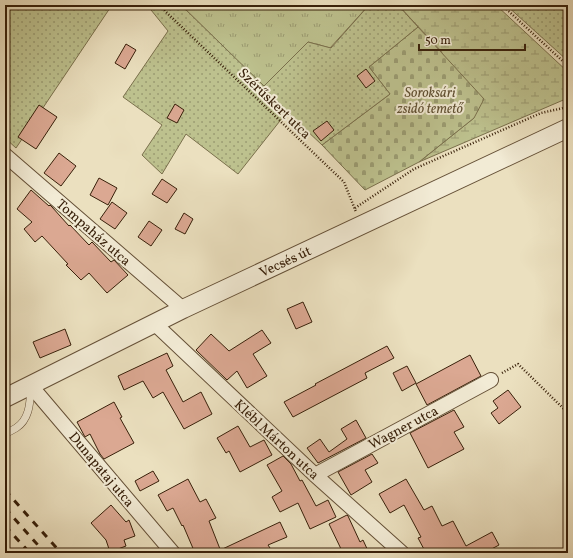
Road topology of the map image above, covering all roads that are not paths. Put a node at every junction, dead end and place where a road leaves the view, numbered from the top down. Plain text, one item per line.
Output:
1 (568, 128) edge
2 (5, 155) edge
3 (183, 309) junction
4 (154, 323) junction
5 (491, 380) road end
6 (31, 386) junction
7 (5, 398) edge
8 (5, 433) edge
9 (315, 475) junction
10 (173, 553) edge
11 (402, 553) edge

1 - 3 street, Vecsés út
2 - 3 street, Tompaház utca
3 - 4 street, Vecsés út
4 - 6 street, Vecsés út
4 - 9 street, Klébl Márton utca
5 - 9 street, Wagner utca
6 - 7 street, Vecsés út
6 - 8 lane
6 - 10 street, Dunapataj utca
9 - 11 street, Klébl Márton utca

